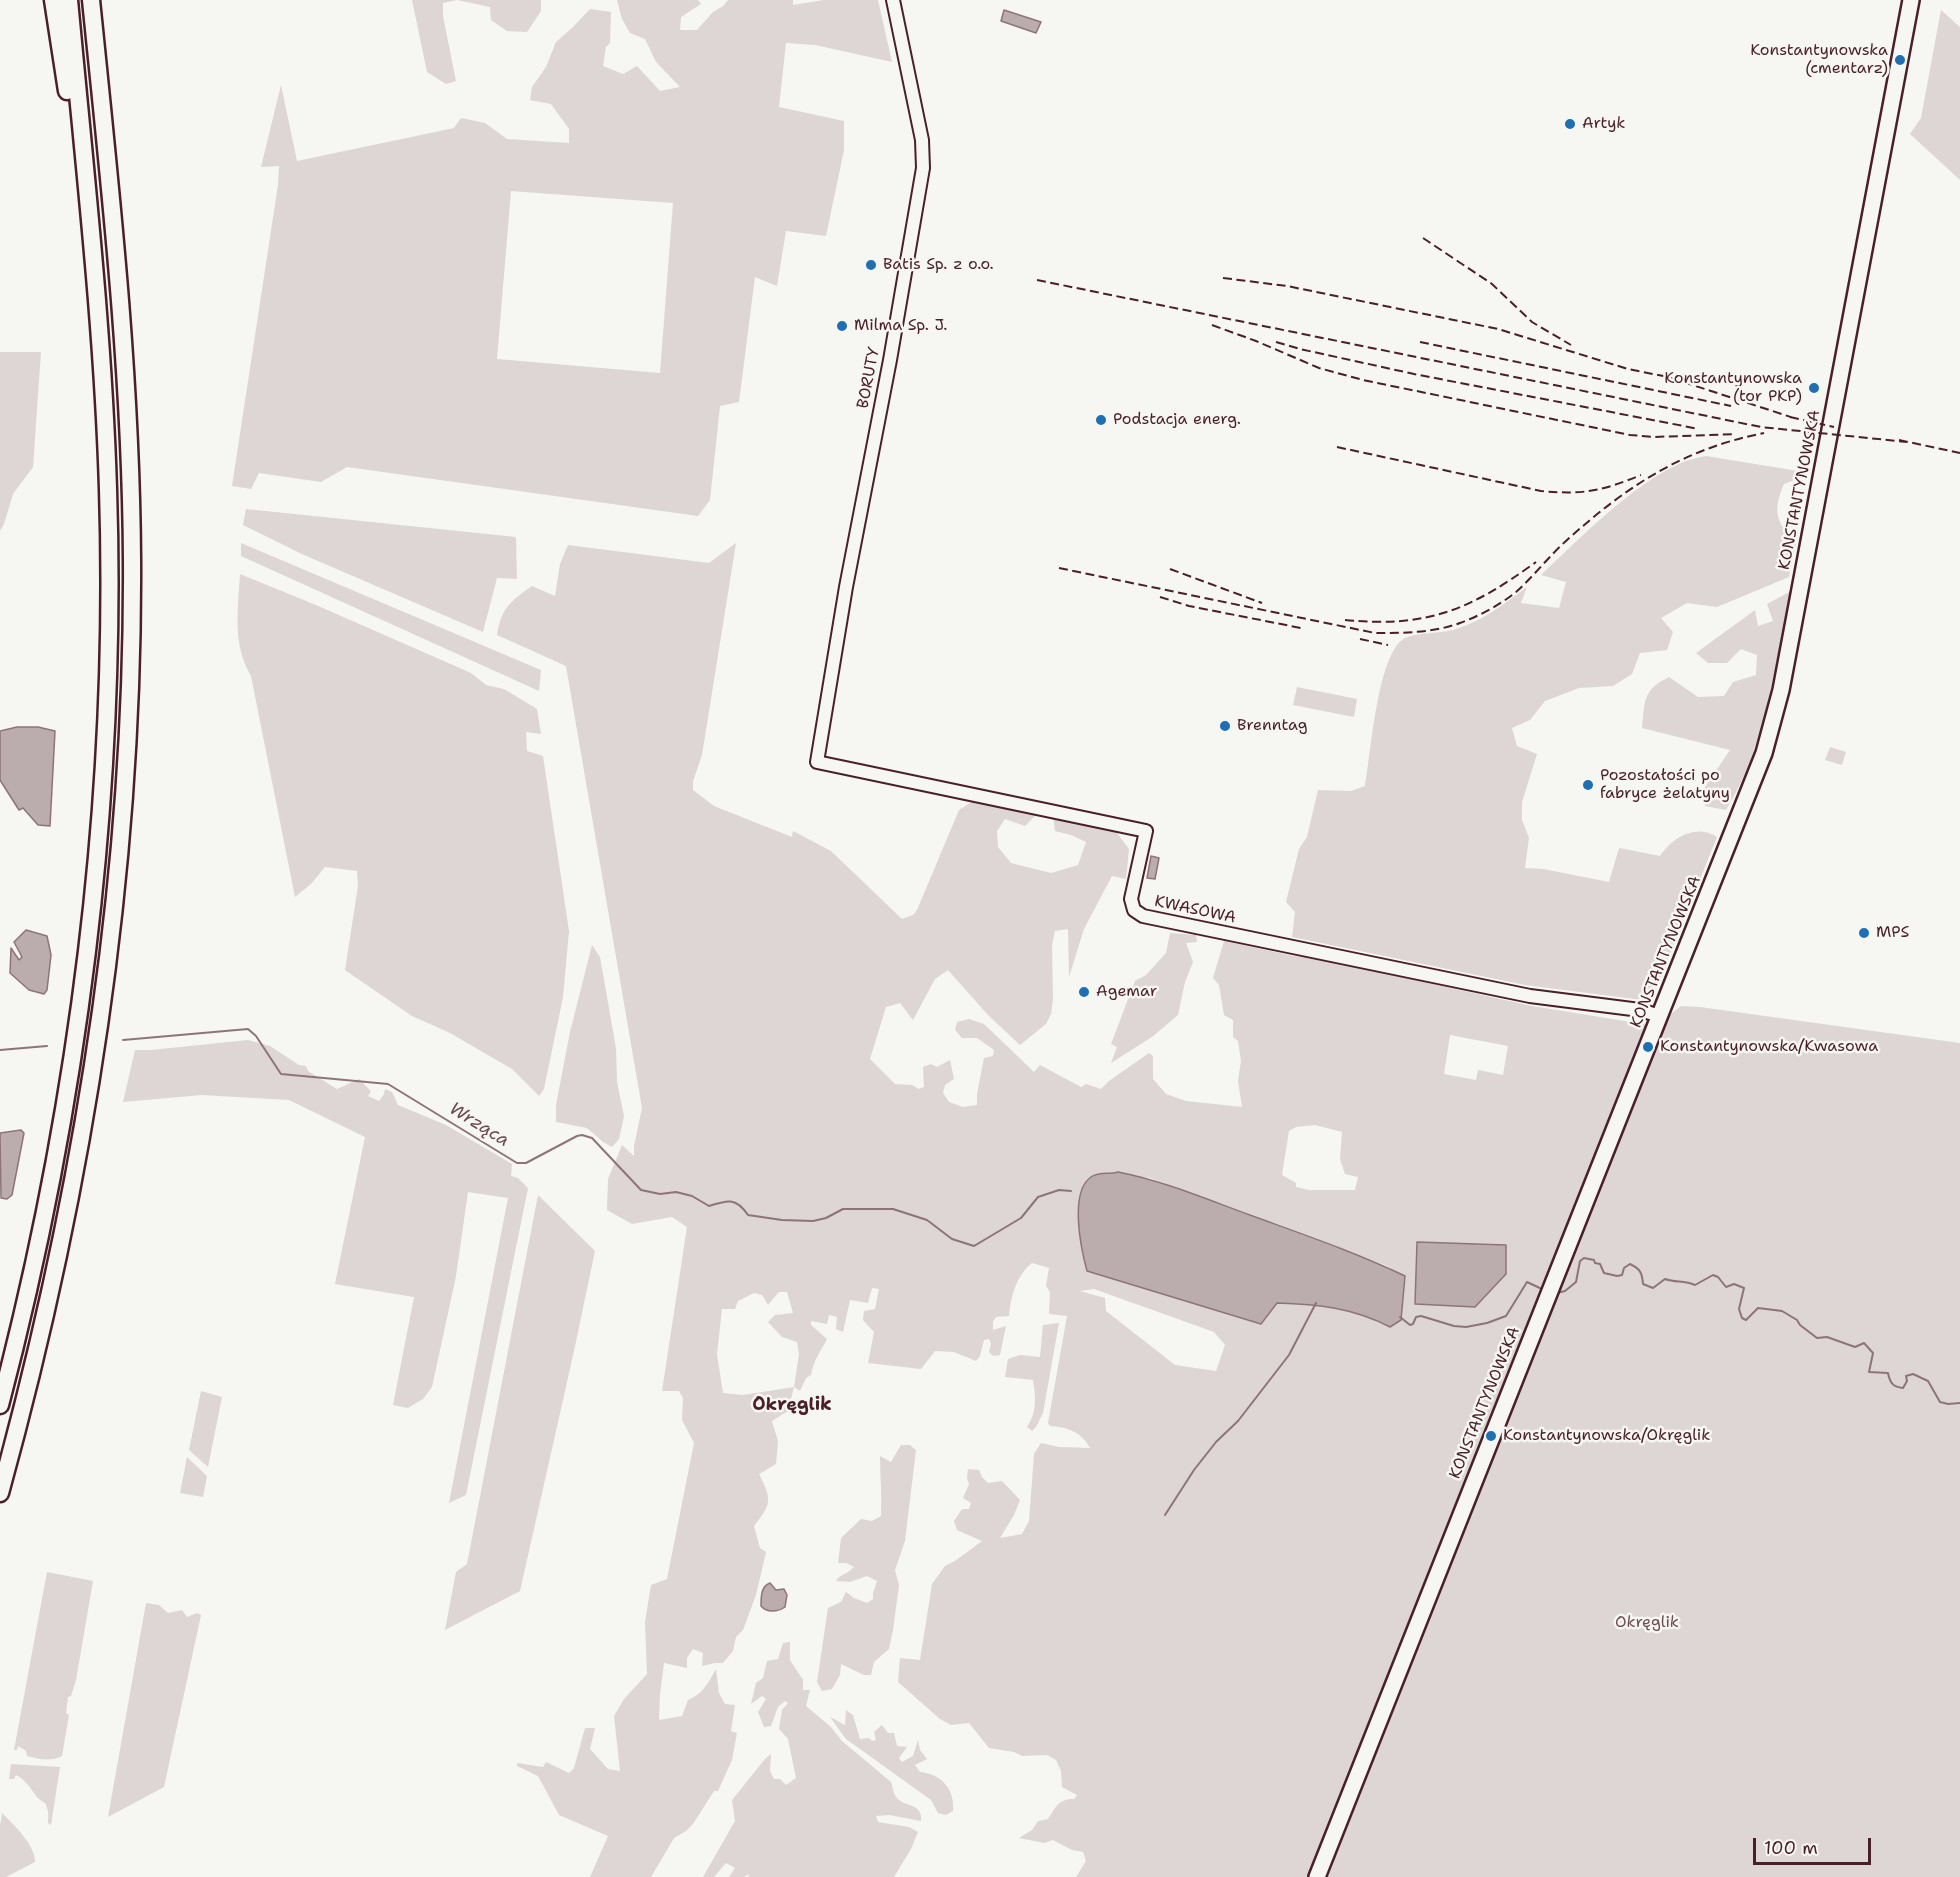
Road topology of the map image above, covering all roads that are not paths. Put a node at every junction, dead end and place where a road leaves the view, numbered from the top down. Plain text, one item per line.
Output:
1 (53, 0) edge
2 (69, 0) edge
3 (91, 0) edge
4 (893, 0) edge
5 (1911, 0) edge
6 (92, 229) junction
7 (817, 762) joint
8 (1660, 1016) junction
9 (0, 1405) edge
10 (0, 1493) edge
11 (1317, 1877) edge

1 - 6 highway
2 - 6 highway
3 - 10 highway
4 - 7 street, BORUTY
5 - 8 main road, KONSTANTYNOWSKA
6 - 9 highway
7 - 8 street, KWASOWA
8 - 11 main road, KONSTANTYNOWSKA

